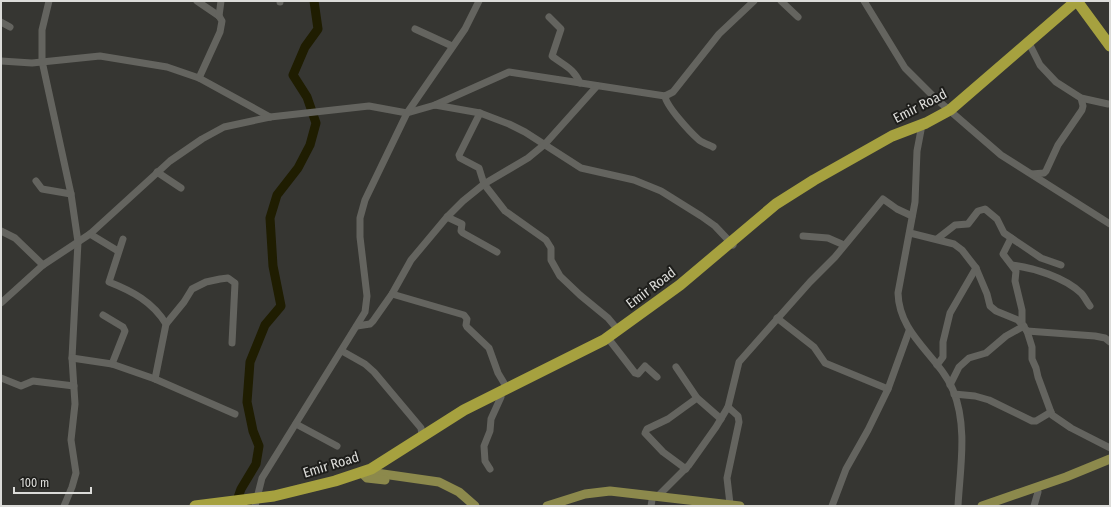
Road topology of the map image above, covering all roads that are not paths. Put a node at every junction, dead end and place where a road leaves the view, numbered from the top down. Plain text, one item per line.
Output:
1 (49, 1) edge
2 (197, 1) edge
3 (221, 1) edge
4 (479, 1) edge
5 (754, 1) edge
6 (781, 1) edge
7 (864, 1) edge
8 (1080, 2) edge
9 (219, 16) junction
10 (549, 17) dead end
11 (798, 17) dead end
12 (1, 22) edge
13 (10, 27) dead end
14 (415, 29) dead end
15 (1110, 38) edge
16 (452, 46) junction
17 (1110, 46) edge
18 (1031, 47) junction
19 (1, 61) edge
20 (42, 61) junction
21 (199, 78) junction
22 (580, 83) junction
23 (597, 86) junction
24 (665, 96) junction
25 (1081, 98) junction
26 (1108, 104) dead end
27 (435, 105) junction
28 (952, 112) junction
29 (407, 113) junction
30 (480, 113) junction
31 (270, 117) junction
32 (920, 127) junction
33 (545, 144) junction
34 (713, 147) dead end
35 (157, 172) junction
36 (1032, 174) junction
37 (36, 181) dead end
38 (484, 184) junction
39 (181, 188) dead end
40 (71, 194) junction
41 (912, 216) junction
42 (447, 217) junction
43 (1110, 224) edge
44 (1, 231) edge
45 (910, 232) junction
46 (90, 234) junction
47 (803, 236) dead end
48 (1012, 238) junction
49 (122, 239) dead end
50 (937, 239) junction
51 (78, 242) junction
52 (732, 244) junction
53 (844, 245) junction
54 (118, 251) junction
55 (497, 252) dead end
56 (43, 265) junction
57 (1012, 265) junction
58 (1062, 265) dead end
59 (976, 268) junction
60 (392, 294) junction
61 (1, 303) edge
62 (1090, 306) dead end
63 (103, 315) dead end
64 (777, 318) junction
65 (166, 324) junction
66 (357, 326) junction
67 (1024, 327) junction
68 (618, 330) junction
69 (909, 331) junction
70 (611, 342) junction
71 (1110, 342) edge
72 (232, 343) dead end
73 (342, 351) junction
74 (72, 358) junction
75 (112, 364) junction
76 (937, 364) junction
77 (676, 367) dead end
78 (1, 378) edge
79 (657, 378) dead end
80 (155, 379) junction
81 (950, 385) junction
82 (74, 386) junction
83 (888, 389) junction
84 (504, 392) junction
85 (954, 394) junction
86 (697, 398) junction
87 (728, 407) junction
88 (1051, 412) junction
89 (235, 414) dead end
90 (721, 419) junction
91 (296, 424) junction
92 (422, 435) junction
93 (337, 446) dead end
94 (1110, 448) edge
95 (1110, 459) edge
96 (1110, 463) edge
97 (490, 469) dead end
98 (686, 469) junction
99 (369, 473) junction
100 (1038, 492) junction
101 (654, 501) edge
102 (256, 504) edge
103 (730, 504) junction
104 (64, 506) edge
105 (195, 506) edge
106 (466, 506) edge
107 (475, 506) edge
108 (547, 506) edge
109 (562, 506) edge
110 (709, 506) edge
111 (740, 506) edge
112 (832, 506) edge
113 (958, 506) edge
114 (982, 506) edge
115 (998, 506) edge
116 (1034, 506) edge

1 - 20 street
2 - 9 street
3 - 9 street
4 - 16 street
5 - 24 street
6 - 11 street
7 - 28 street
8 - 15 highway
8 - 17 highway
8 - 18 highway, Emir Road
8 - 28 highway, Emir Road
9 - 21 street
10 - 22 street
12 - 13 street
14 - 16 street
16 - 29 street
18 - 25 street
18 - 28 highway, Emir Road
19 - 20 street
20 - 21 street
20 - 40 street
21 - 31 street
22 - 23 street
22 - 27 street
23 - 24 street
23 - 33 street
24 - 34 street
25 - 26 street
25 - 36 street
27 - 29 street
27 - 30 street
28 - 32 highway, Emir Road
28 - 36 street
29 - 31 street
29 - 66 street
30 - 33 street
30 - 38 street
31 - 35 street
32 - 41 street
32 - 52 highway, Emir Road
33 - 38 street
33 - 52 street
35 - 39 street
35 - 46 street
36 - 43 street
37 - 40 street
38 - 42 street
38 - 68 street
40 - 51 street
41 - 45 street
41 - 53 street
42 - 55 street
42 - 60 street
44 - 56 street
45 - 50 street
45 - 69 street
46 - 51 street
46 - 54 street
47 - 53 street
48 - 50 street
48 - 57 street
48 - 58 street
49 - 54 street
50 - 59 street
51 - 56 street
51 - 74 street
52 - 68 highway, Emir Road
52 - 70 highway, Emir Road
53 - 64 street
54 - 65 street
56 - 61 street
57 - 62 street
57 - 67 street
59 - 67 street
59 - 76 street
60 - 66 street
60 - 84 street
63 - 75 street
64 - 83 street
64 - 87 street
65 - 72 street
65 - 80 street
66 - 73 street
67 - 71 street
67 - 81 street
67 - 88 street
68 - 84 highway, Emir Road
69 - 76 street
69 - 83 street
70 - 79 street
70 - 84 highway, Emir Road
73 - 91 street
73 - 92 street
74 - 75 street
74 - 82 street
75 - 80 street
76 - 81 street
77 - 86 street
78 - 82 street
80 - 89 street
81 - 85 street
82 - 104 street
83 - 112 street
84 - 92 highway, Emir Road
84 - 97 street
84 - 99 highway, Emir Road
85 - 88 street
85 - 113 street
86 - 90 street
86 - 98 street
87 - 90 street
87 - 103 street
88 - 94 street
90 - 98 street
91 - 93 street
91 - 102 street
92 - 99 highway, Emir Road
95 - 114 main road
96 - 100 main road
98 - 101 street
99 - 102 highway, Emir Road
99 - 106 main road
99 - 107 main road
100 - 115 main road
100 - 116 street
101 - 103 main road
101 - 108 main road
101 - 109 main road
101 - 110 main road
102 - 105 highway, Emir Road
103 - 111 main road

